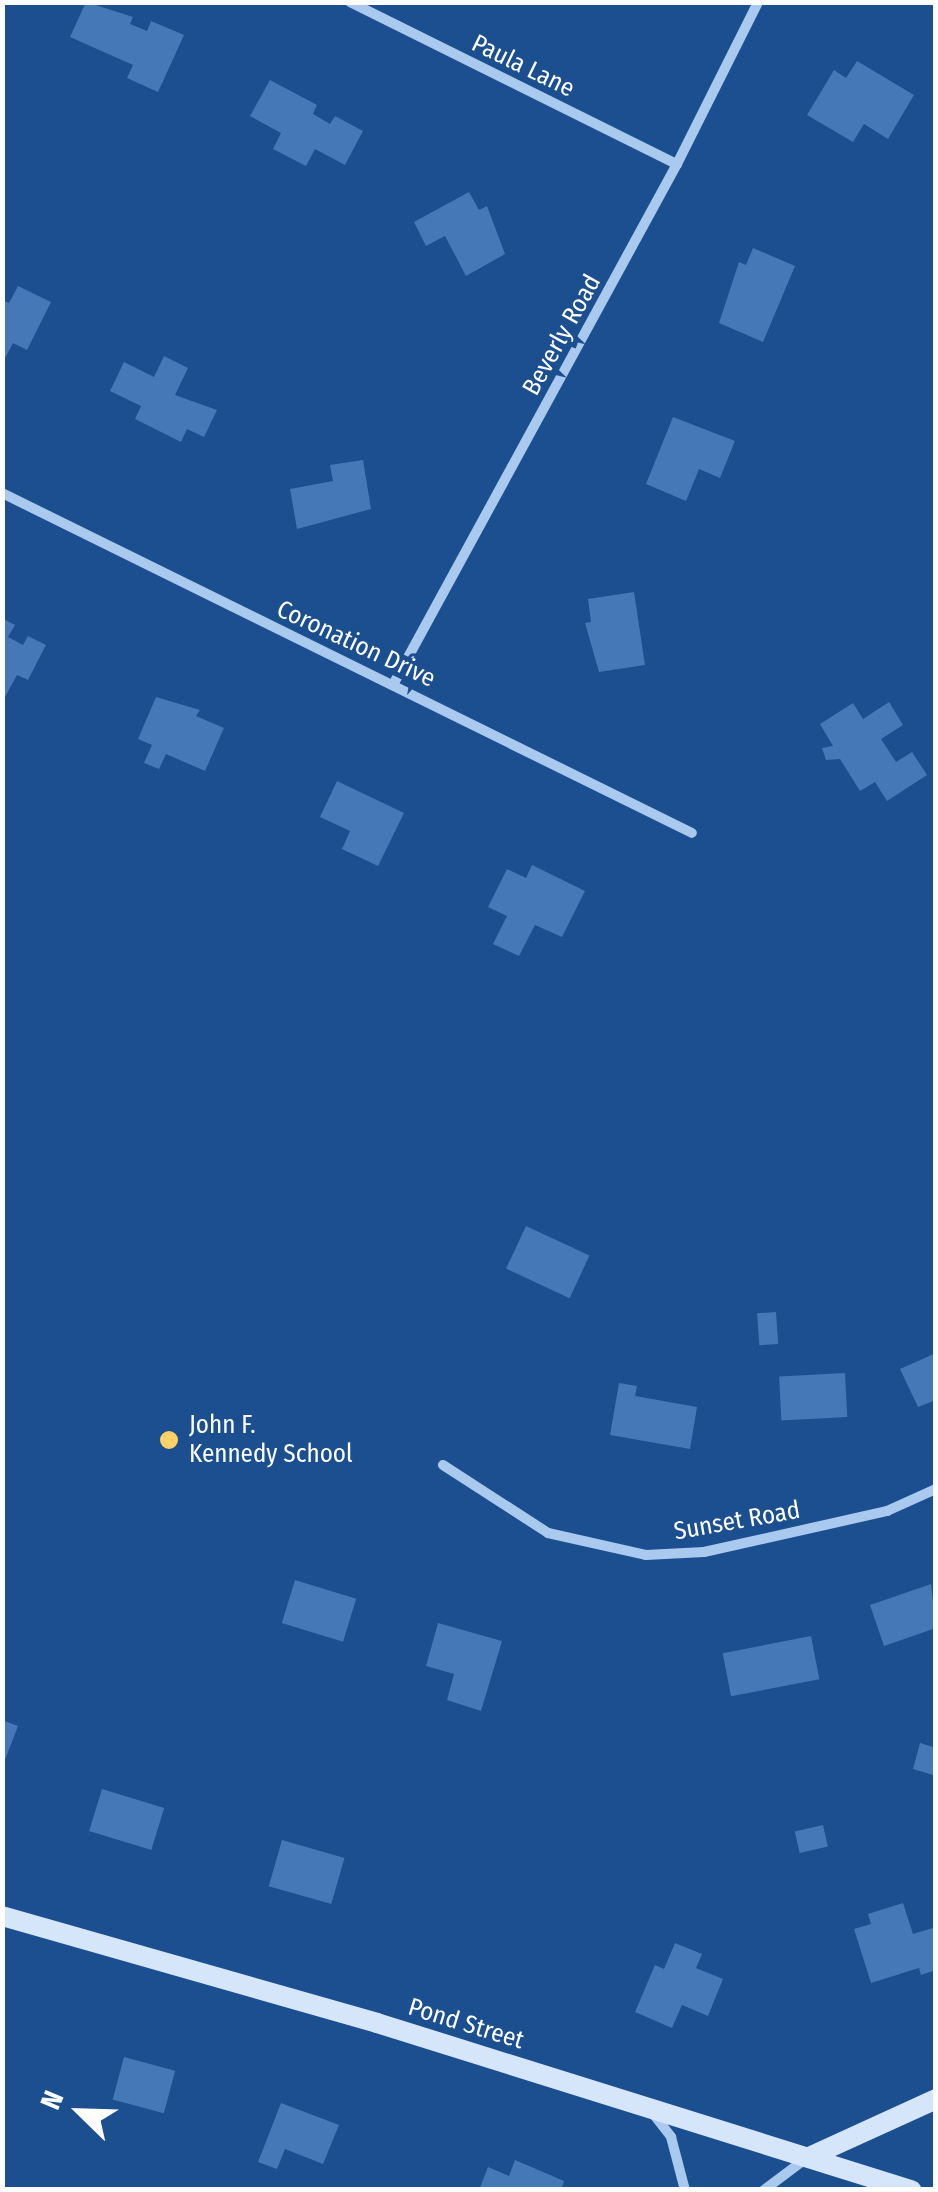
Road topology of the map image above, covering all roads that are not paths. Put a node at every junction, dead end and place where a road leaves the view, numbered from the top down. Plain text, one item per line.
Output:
1 (350, 2) edge
2 (758, 2) edge
3 (678, 164) junction
4 (2, 493) edge
5 (394, 682) junction
6 (692, 833) dead end
7 (443, 1465) dead end
8 (936, 1489) edge
9 (2, 1916) edge
10 (936, 2099) edge
11 (647, 2106) junction
12 (808, 2156) junction
13 (685, 2190) edge
14 (764, 2190) edge
15 (911, 2190) edge

1 - 3 street, Paula Lane
2 - 3 street, Beverly Road
3 - 5 street, Beverly Road
4 - 5 street, Coronation Drive
5 - 6 street, Coronation Drive
7 - 8 street, Sunset Road
9 - 11 main road, Pond Street
10 - 12 main road
11 - 12 main road, Pond Street
11 - 13 street
12 - 14 street
12 - 15 main road, Pond Street

